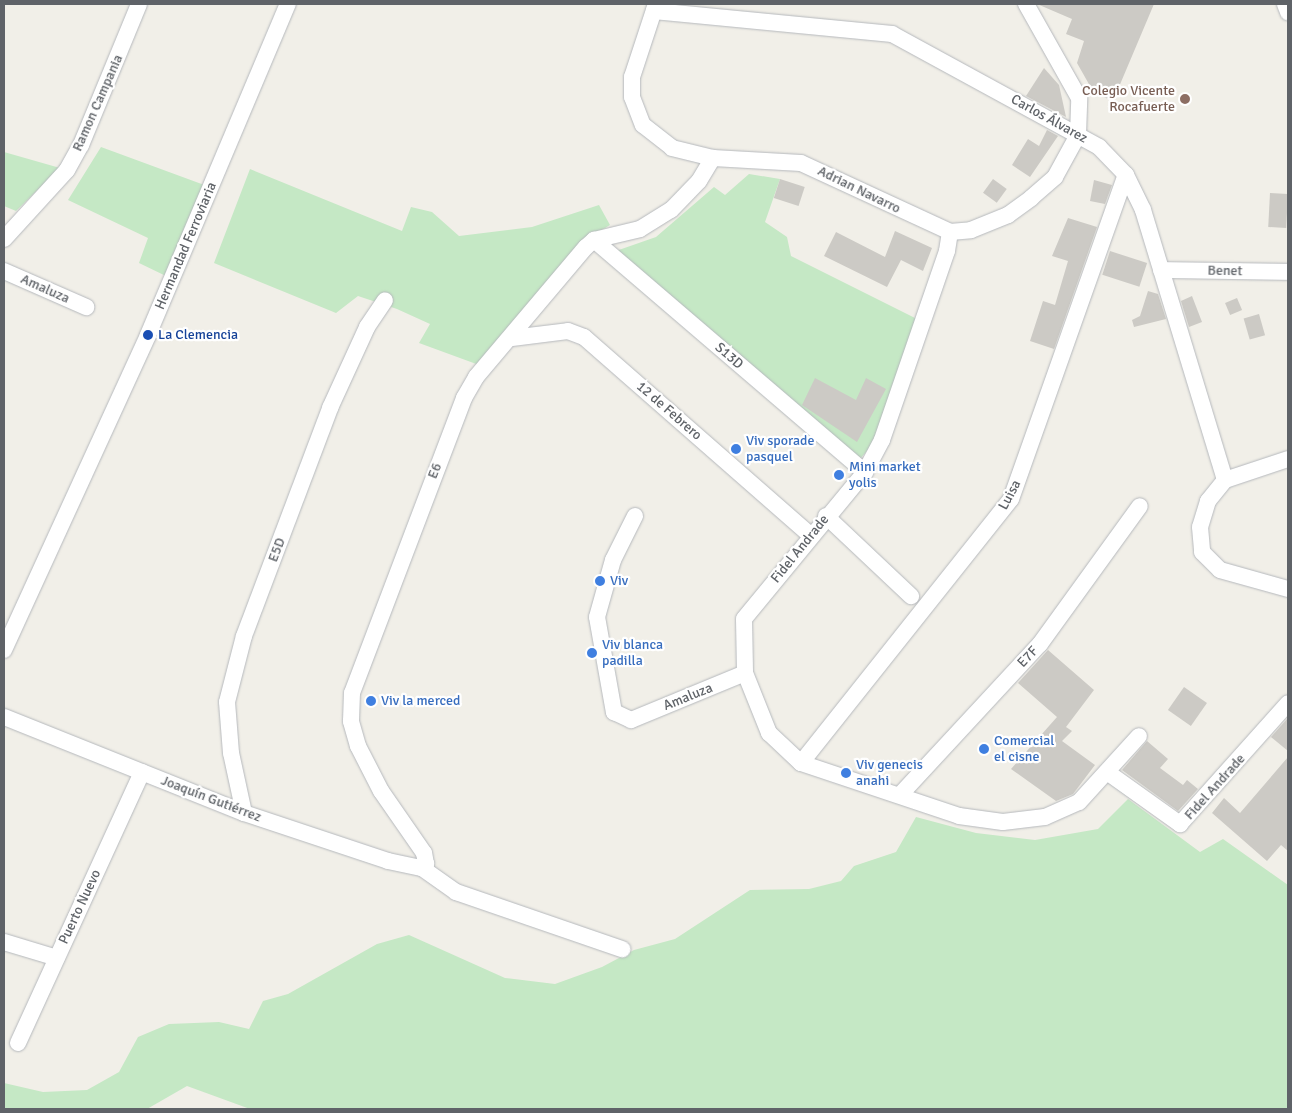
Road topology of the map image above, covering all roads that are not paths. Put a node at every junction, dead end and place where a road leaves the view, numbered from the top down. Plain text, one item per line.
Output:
1 (139, 4) edge
2 (288, 4) edge
3 (1026, 4) edge
4 (1285, 4) edge
5 (655, 7) edge
6 (1288, 12) edge
7 (1078, 135) junction
8 (713, 158) junction
9 (1126, 175) junction
10 (950, 232) junction
11 (4, 239) edge
12 (594, 240) junction
13 (1161, 270) junction
14 (4, 272) edge
15 (1288, 272) edge
16 (385, 300) dead end
17 (86, 307) dead end
18 (512, 338) junction
19 (1288, 459) edge
20 (865, 472) junction
21 (1225, 480) junction
22 (1140, 506) dead end
23 (635, 516) dead end
24 (826, 516) junction
25 (810, 535) junction
26 (1288, 589) edge
27 (911, 596) dead end
28 (4, 650) edge
29 (745, 674) junction
30 (1288, 703) edge
31 (4, 717) edge
32 (1140, 736) dead end
33 (801, 763) junction
34 (142, 772) junction
35 (1107, 772) junction
36 (900, 796) junction
37 (244, 813) junction
38 (422, 868) junction
39 (4, 942) edge
40 (622, 949) dead end
41 (57, 958) junction
42 (18, 1043) dead end

1 - 11 street, Ramon Campania
2 - 28 street, Hermandad Ferroviaria
3 - 7 street
4 - 6 street
5 - 7 street, Carlos Álvarez
5 - 8 street, Adrian Navarro
7 - 9 street, Carlos Álvarez
7 - 10 street
8 - 10 street, Adrian Navarro
8 - 12 street
9 - 13 street, Carlos Álvarez
9 - 33 street, Luisa
10 - 20 street, Fidel Andrade
12 - 18 street, E6
12 - 20 street, S13D
13 - 15 street, Benet
13 - 21 street, Carlos Álvarez
14 - 17 street, Amaluza
16 - 37 street, E5D
18 - 25 street, 12 de Febrero
18 - 38 street, E6
19 - 21 street
20 - 24 street, Fidel Andrade
21 - 26 street
22 - 36 street, E7F
23 - 29 street, Amaluza
24 - 25 street, Fidel Andrade
24 - 27 street
25 - 29 street, Fidel Andrade
29 - 33 street, Fidel Andrade
30 - 35 street, Fidel Andrade
31 - 34 street, Joaquín Gutiérrez
32 - 35 street, Fidel Andrade
33 - 36 street, Fidel Andrade
34 - 37 street, Joaquín Gutiérrez
34 - 41 street, Puerto Nuevo
35 - 36 street, Fidel Andrade
37 - 38 street, Joaquín Gutiérrez
38 - 40 street
39 - 41 street
41 - 42 street, Puerto Nuevo

